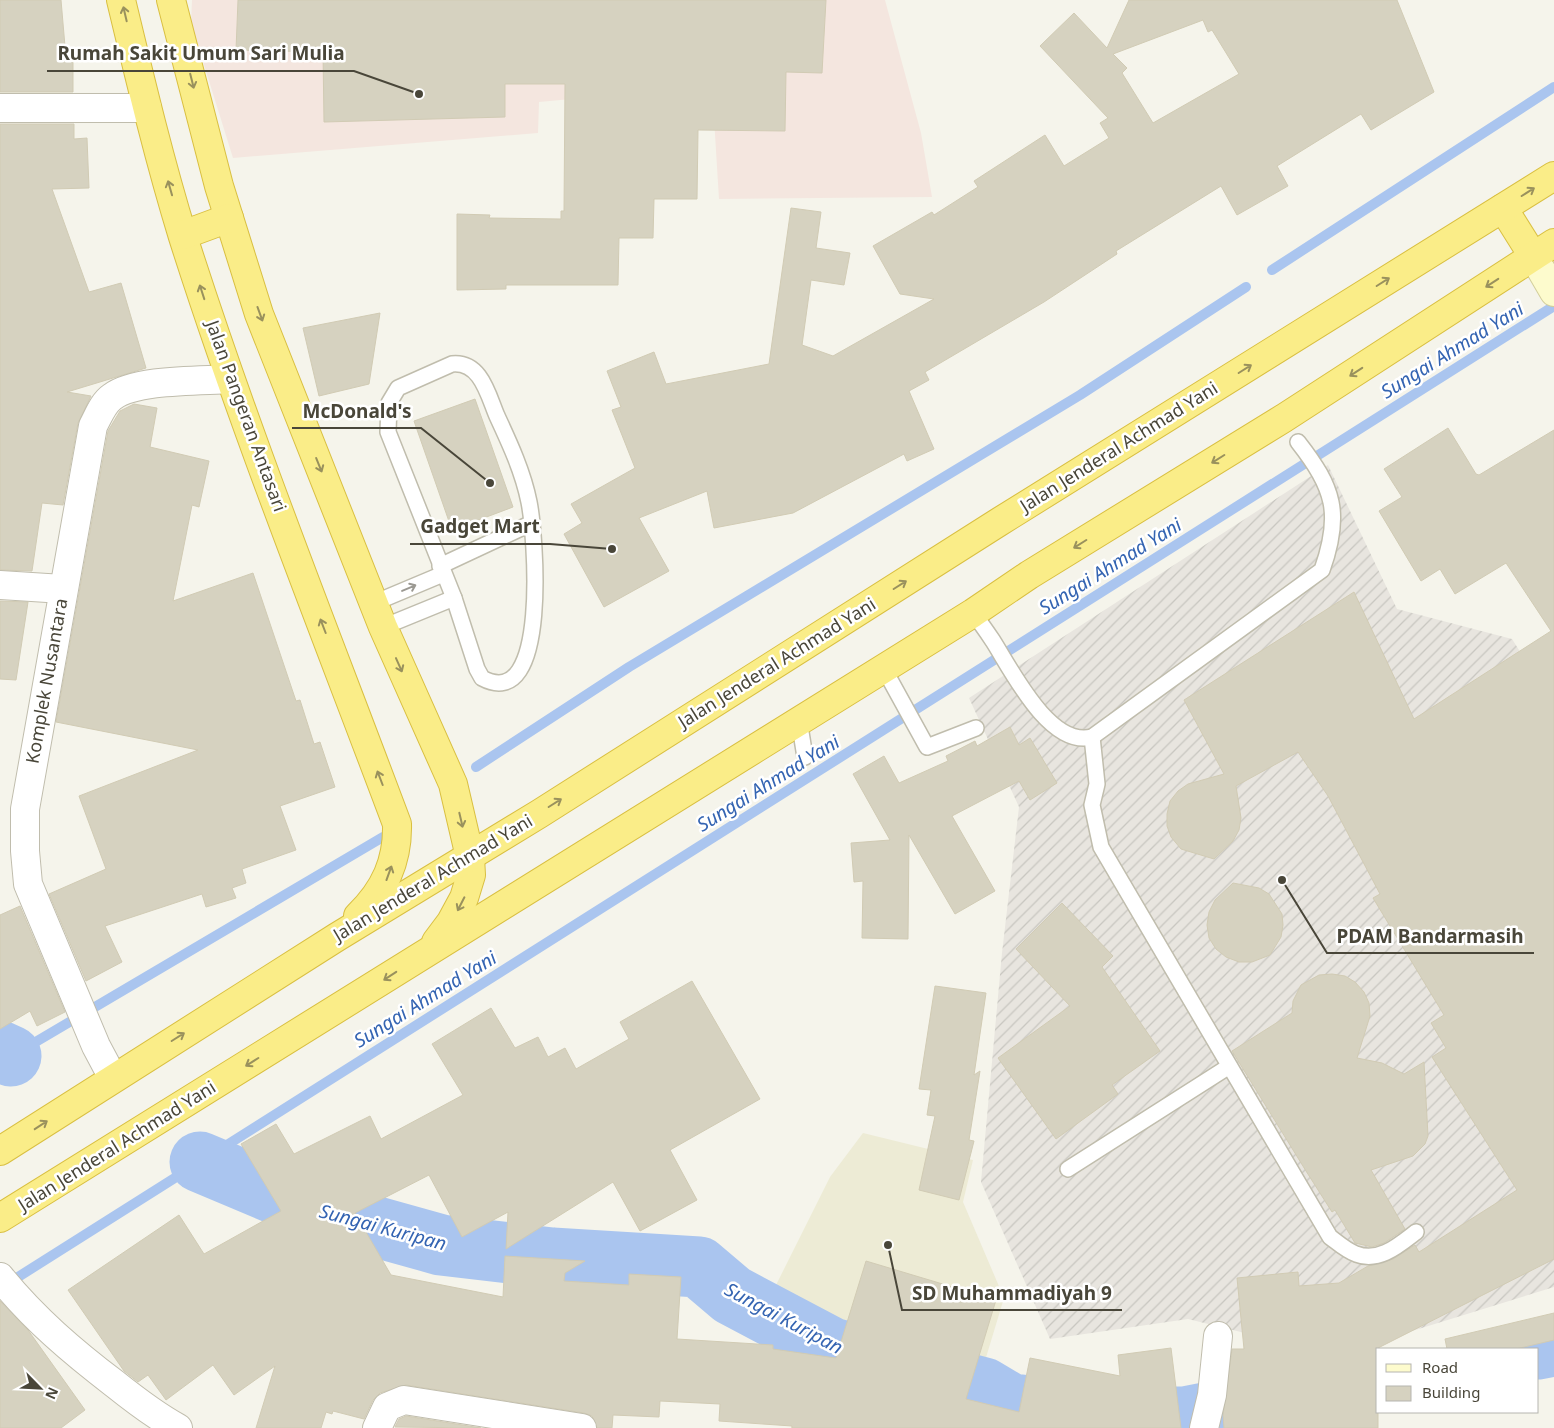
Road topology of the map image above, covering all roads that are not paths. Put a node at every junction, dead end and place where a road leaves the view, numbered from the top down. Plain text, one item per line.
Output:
1 (121, 0) edge
2 (171, 0) edge
3 (0, 108) edge
4 (147, 108) junction
5 (1554, 176) edge
6 (1502, 208) junction
7 (228, 218) junction
8 (183, 235) junction
9 (1543, 250) edge
10 (1552, 289) edge
11 (230, 379) junction
12 (1298, 442) dead end
13 (532, 523) junction
14 (442, 570) junction
15 (0, 585) edge
16 (63, 589) junction
17 (454, 598) junction
18 (973, 613) junction
19 (378, 615) junction
20 (883, 667) junction
21 (799, 720) junction
22 (976, 728) dead end
23 (1092, 737) junction
24 (805, 757) dead end
25 (470, 857) junction
26 (337, 937) junction
27 (431, 949) junction
28 (1228, 1066) junction
29 (113, 1078) junction
30 (0, 1152) edge
31 (1068, 1169) dead end
32 (0, 1218) edge
33 (1416, 1232) dead end
34 (7, 1286) edge
35 (1218, 1336) dead end
36 (178, 1428) edge
37 (377, 1428) edge
38 (582, 1428) edge
39 (1204, 1428) edge

4 -> 1 highway, Jalan Pangeran Antasari
2 -> 7 highway
3 - 4 street
8 -> 4 highway, Jalan Pangeran Antasari
6 -> 5 highway, Jalan Jenderal Achmad Yani
6 - 9 highway
25 -> 6 highway, Jalan Jenderal Achmad Yani
7 - 8 highway
7 -> 19 highway
11 -> 8 highway, Jalan Pangeran Antasari
9 - 10 main road
9 -> 18 highway, Jalan Jenderal Achmad Yani
11 - 16 street, Komplek Nusantara
26 -> 11 highway, Jalan Pangeran Antasari
12 - 23 lane
13 - 14 lane
13 - 14 lane
13 - 17 lane
14 - 17 lane
19 -> 14 lane
15 - 16 street
16 - 29 street, Komplek Nusantara
17 - 19 lane
18 - 20 highway, Jalan Jenderal Achmad Yani
18 - 23 lane
19 -> 25 highway
20 - 21 highway, Jalan Jenderal Achmad Yani
20 - 22 lane
21 - 24 lane
21 - 27 highway, Jalan Jenderal Achmad Yani
23 - 28 lane
25 - 26 highway, Jalan Jenderal Achmad Yani
25 -> 27 highway
29 -> 26 highway, Jalan Jenderal Achmad Yani
27 -> 32 highway, Jalan Jenderal Achmad Yani
28 - 31 lane
28 - 33 lane
30 -> 29 highway, Jalan Jenderal Achmad Yani
34 - 36 street
35 - 39 street
37 - 38 street

